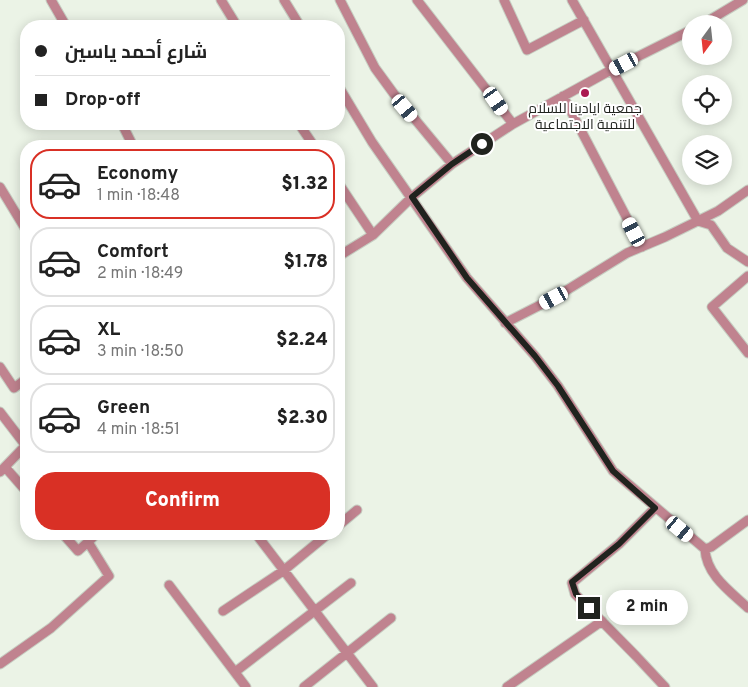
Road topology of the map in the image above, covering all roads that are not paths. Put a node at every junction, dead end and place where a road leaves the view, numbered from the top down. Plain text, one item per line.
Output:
1 (51, 0) edge
2 (221, 0) edge
3 (284, 0) edge
4 (340, 0) edge
5 (417, 0) edge
6 (504, 0) edge
7 (572, 0) edge
8 (743, 0) edge
9 (718, 15) edge
10 (63, 20) edge
11 (233, 20) edge
12 (296, 20) edge
13 (584, 20) junction
14 (682, 34) edge
15 (611, 70) junction
16 (562, 96) junction
17 (345, 97) edge
18 (513, 124) junction
19 (452, 164) junction
20 (0, 187) edge
21 (748, 190) edge
22 (345, 193) edge
23 (412, 197) junction
24 (20, 215) edge
25 (698, 221) junction
26 (372, 235) junction
27 (642, 247) junction
28 (345, 252) edge
29 (748, 262) edge
30 (748, 276) edge
31 (505, 324) junction
32 (748, 353) edge
33 (0, 367) edge
34 (20, 384) edge
35 (0, 412) edge
36 (20, 437) edge
37 (20, 452) edge
38 (3, 470) edge
39 (20, 486) edge
40 (655, 508) junction
41 (357, 510) dead end
42 (345, 520) edge
43 (748, 520) edge
44 (68, 540) edge
45 (260, 540) edge
46 (320, 540) edge
47 (88, 542) joint
48 (705, 549) junction
49 (283, 570) junction
50 (352, 583) dead end
51 (169, 585) dead end
52 (748, 608) edge
53 (223, 611) dead end
54 (315, 612) junction
55 (391, 618) dead end
56 (602, 621) junction
57 (348, 652) junction
58 (0, 664) edge
59 (235, 672) junction
60 (246, 687) edge
61 (304, 687) edge
62 (373, 687) edge
63 (507, 687) edge
64 (665, 687) edge

1 - 10 street
2 - 11 street
3 - 12 street
4 - 19 street
5 - 18 street
6 - 13 street
7 - 13 street
8 - 9 street
13 - 15 street
14 - 15 street
15 - 16 street
15 - 25 street
16 - 18 street
16 - 27 street
17 - 23 street
18 - 19 street
19 - 23 street
20 - 24 street
21 - 25 street
22 - 26 street
23 - 26 street
23 - 31 street
25 - 27 street
25 - 29 street
26 - 28 street
27 - 31 street
30 - 32 street
31 - 40 street
33 - 34 street
35 - 36 street
37 - 38 street
38 - 39 street
40 - 48 street
40 - 56 street
41 - 42 street
43 - 48 street
44 - 47 street
45 - 49 street
46 - 49 street
47 - 58 street
48 - 52 street
49 - 53 street
49 - 54 street
50 - 54 street
51 - 59 street
54 - 57 street
54 - 59 street
55 - 57 street
56 - 63 street
56 - 64 street
57 - 61 street
57 - 62 street
59 - 60 street

